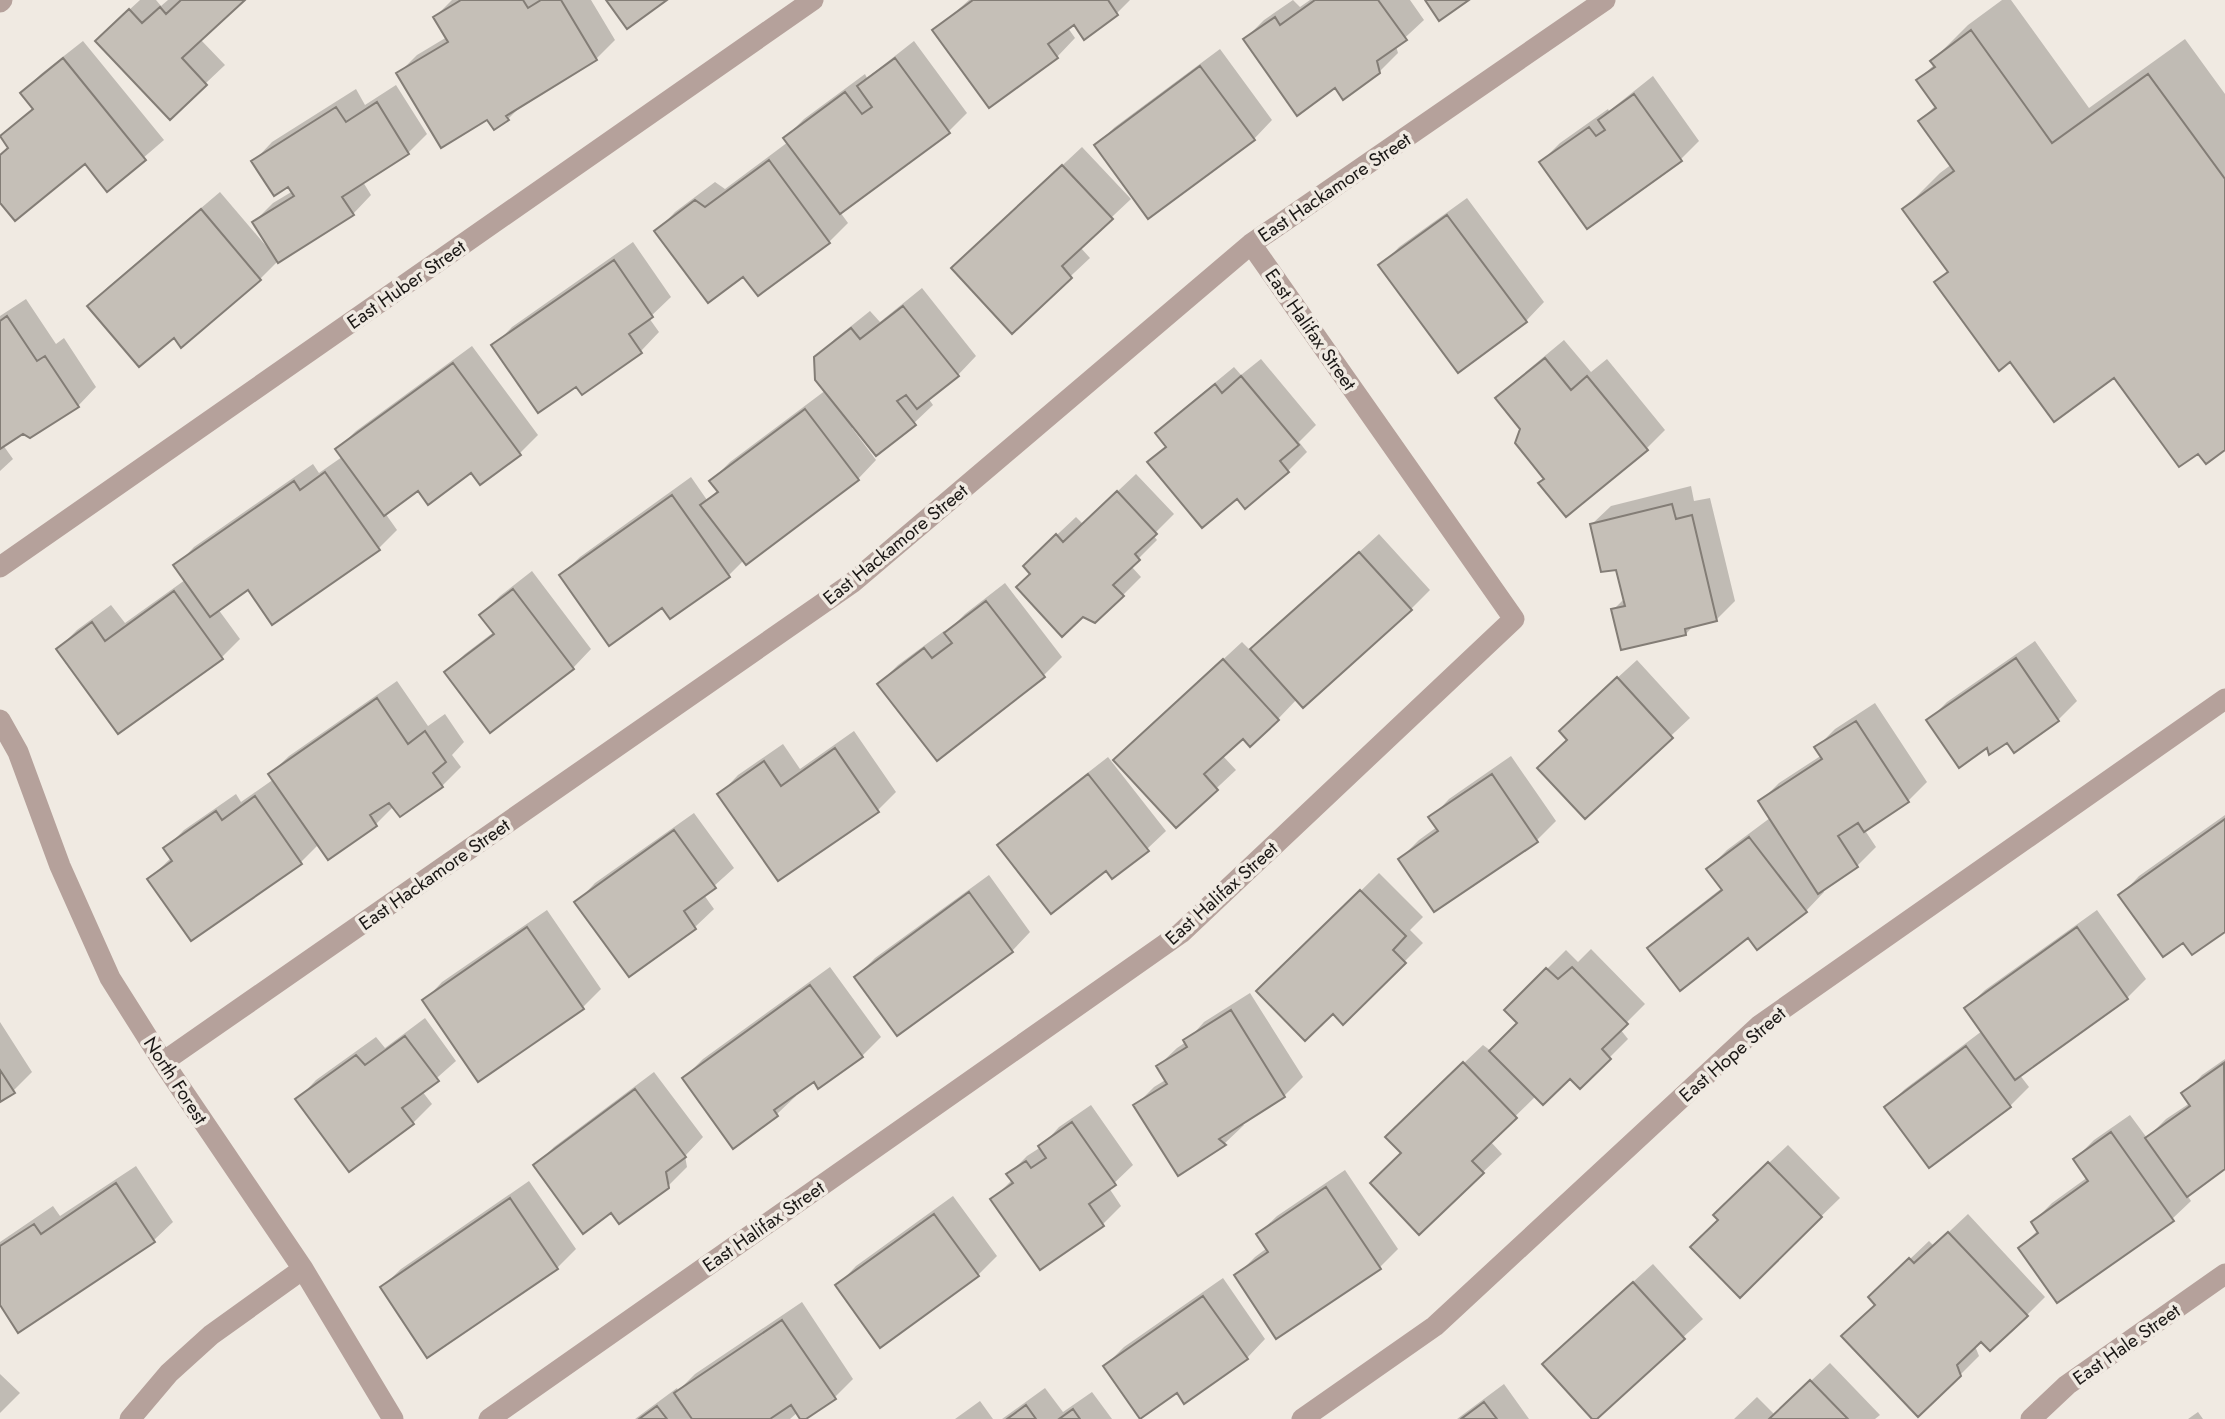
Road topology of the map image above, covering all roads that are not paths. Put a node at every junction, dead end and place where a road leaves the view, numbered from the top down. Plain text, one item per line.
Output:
1 (813, 0) edge
2 (1605, 0) edge
3 (1251, 244) junction
4 (0, 568) edge
5 (2225, 699) edge
6 (0, 720) edge
7 (163, 1062) junction
8 (303, 1269) junction
9 (2225, 1274) edge
10 (130, 1419) edge
11 (393, 1419) edge
12 (489, 1419) edge
13 (1302, 1419) edge
14 (2031, 1419) edge

1 - 4 street, East Huber Street
2 - 3 street, East Hackamore Street
3 - 7 street, East Hackamore Street
3 - 12 street, East Halifax Street
5 - 13 street, East Hope Street
6 - 7 street, North Forest
7 - 8 street, North Forest
8 - 10 street
8 - 11 street, North Forest
9 - 14 street, East Hale Street

